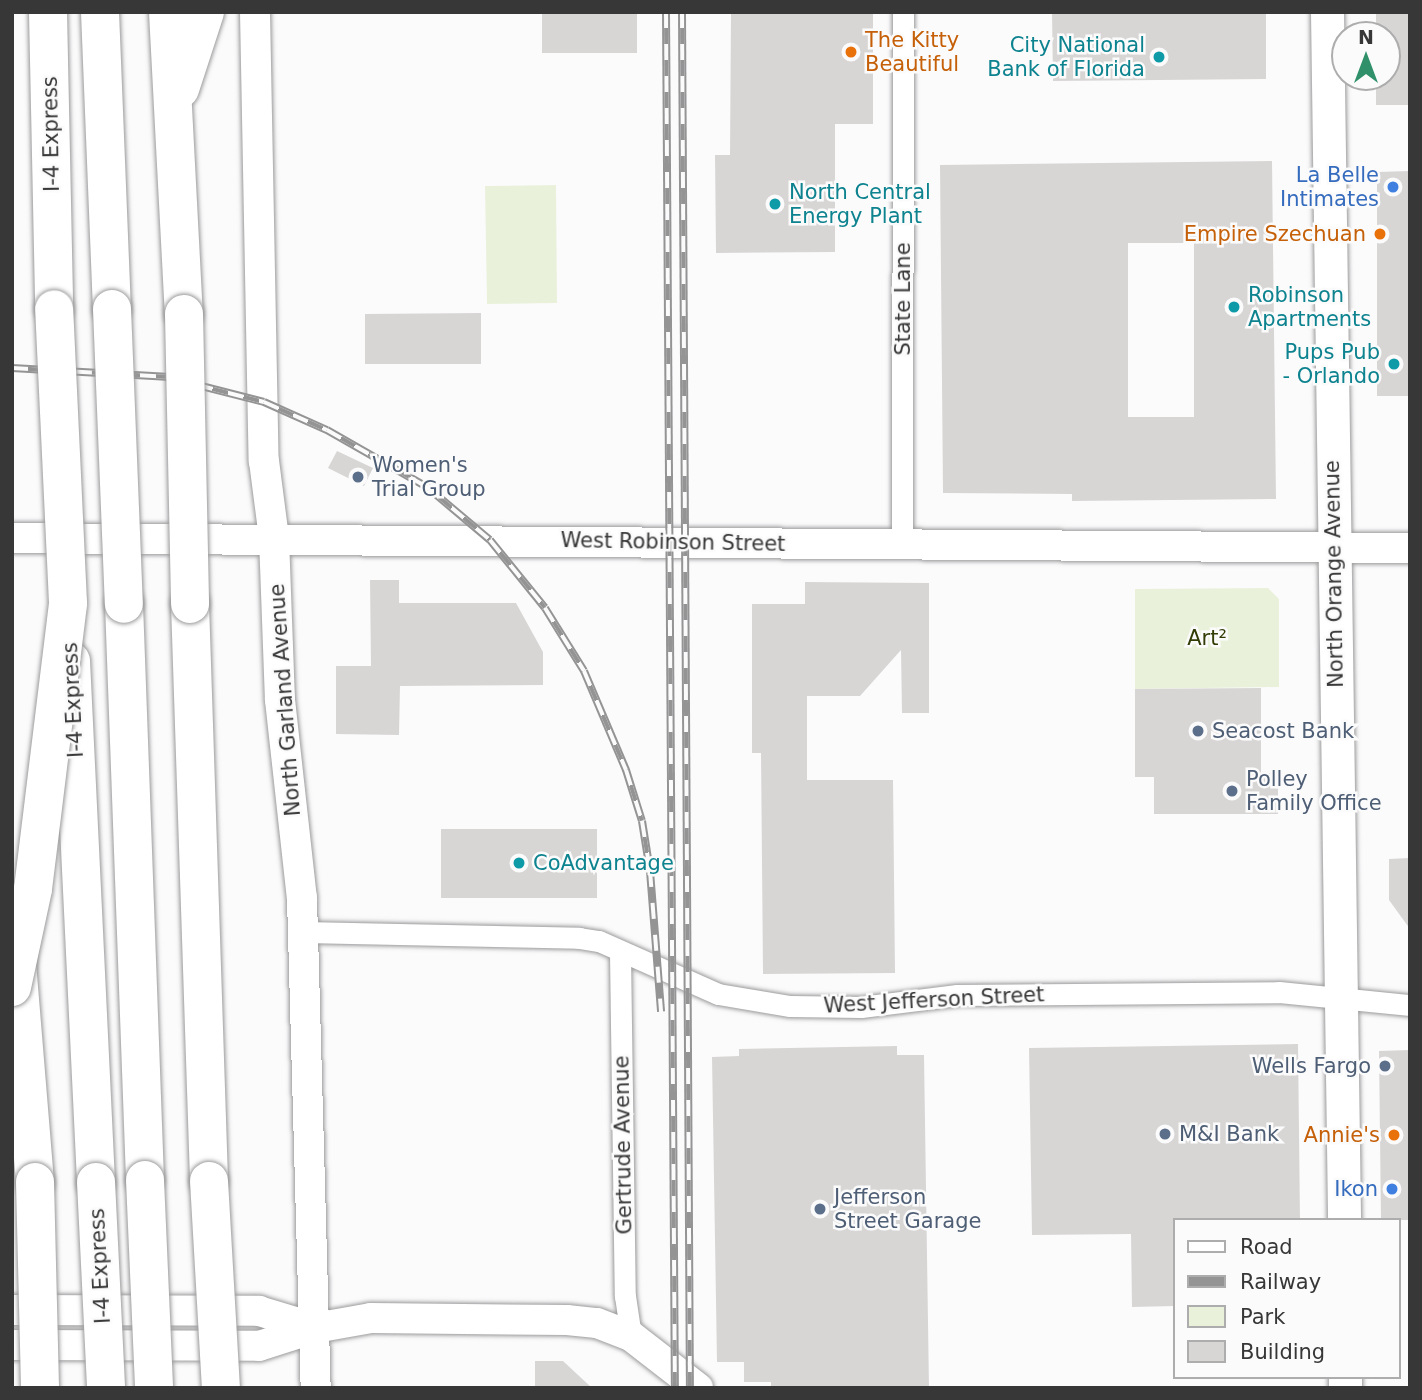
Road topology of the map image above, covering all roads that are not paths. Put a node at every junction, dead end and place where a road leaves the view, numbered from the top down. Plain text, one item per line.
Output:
1 (48, 12) edge
2 (100, 12) edge
3 (168, 12) edge
4 (205, 12) edge
5 (255, 12) edge
6 (903, 12) edge
7 (1327, 12) edge
8 (172, 115) junction
9 (12, 538) edge
10 (274, 538) junction
11 (902, 545) junction
12 (1333, 548) junction
13 (1410, 548) edge
14 (68, 603) junction
15 (12, 903) edge
16 (303, 932) junction
17 (620, 953) junction
18 (12, 987) edge
19 (1340, 999) junction
20 (1410, 1005) edge
21 (1344, 1218) edge
22 (12, 1310) edge
23 (314, 1328) junction
24 (631, 1336) junction
25 (12, 1345) edge
26 (40, 1388) edge
27 (106, 1388) edge
28 (154, 1388) edge
29 (221, 1388) edge
30 (316, 1388) edge
31 (698, 1388) edge

1 - 14 highway, I-4 Express, bridge
2 - 28 highway, bridge
3 - 8 highway
4 - 8 highway
5 - 10 main road, North Garland Avenue
6 - 11 street, State Lane
7 - 12 main road, North Orange Avenue
8 - 29 highway, bridge
9 - 10 main road, West Robinson Street
10 - 11 main road, West Robinson Street
10 - 16 main road, North Garland Avenue
11 - 12 main road, West Robinson Street
12 - 13 main road, West Robinson Street
12 - 19 main road, North Orange Avenue
14 - 18 highway, bridge
14 - 27 highway, I-4 Express, bridge
15 - 26 highway, bridge
16 - 17 street, West Jefferson Street
16 - 23 main road, North Garland Avenue
17 - 19 street, West Jefferson Street
17 - 24 street, Gertrude Avenue
19 - 20 street, West Jefferson Street
19 - 21 main road, North Orange Avenue
22 - 23 main road
23 - 24 main road
23 - 25 main road
23 - 30 main road, North Garland Avenue
24 - 31 main road

